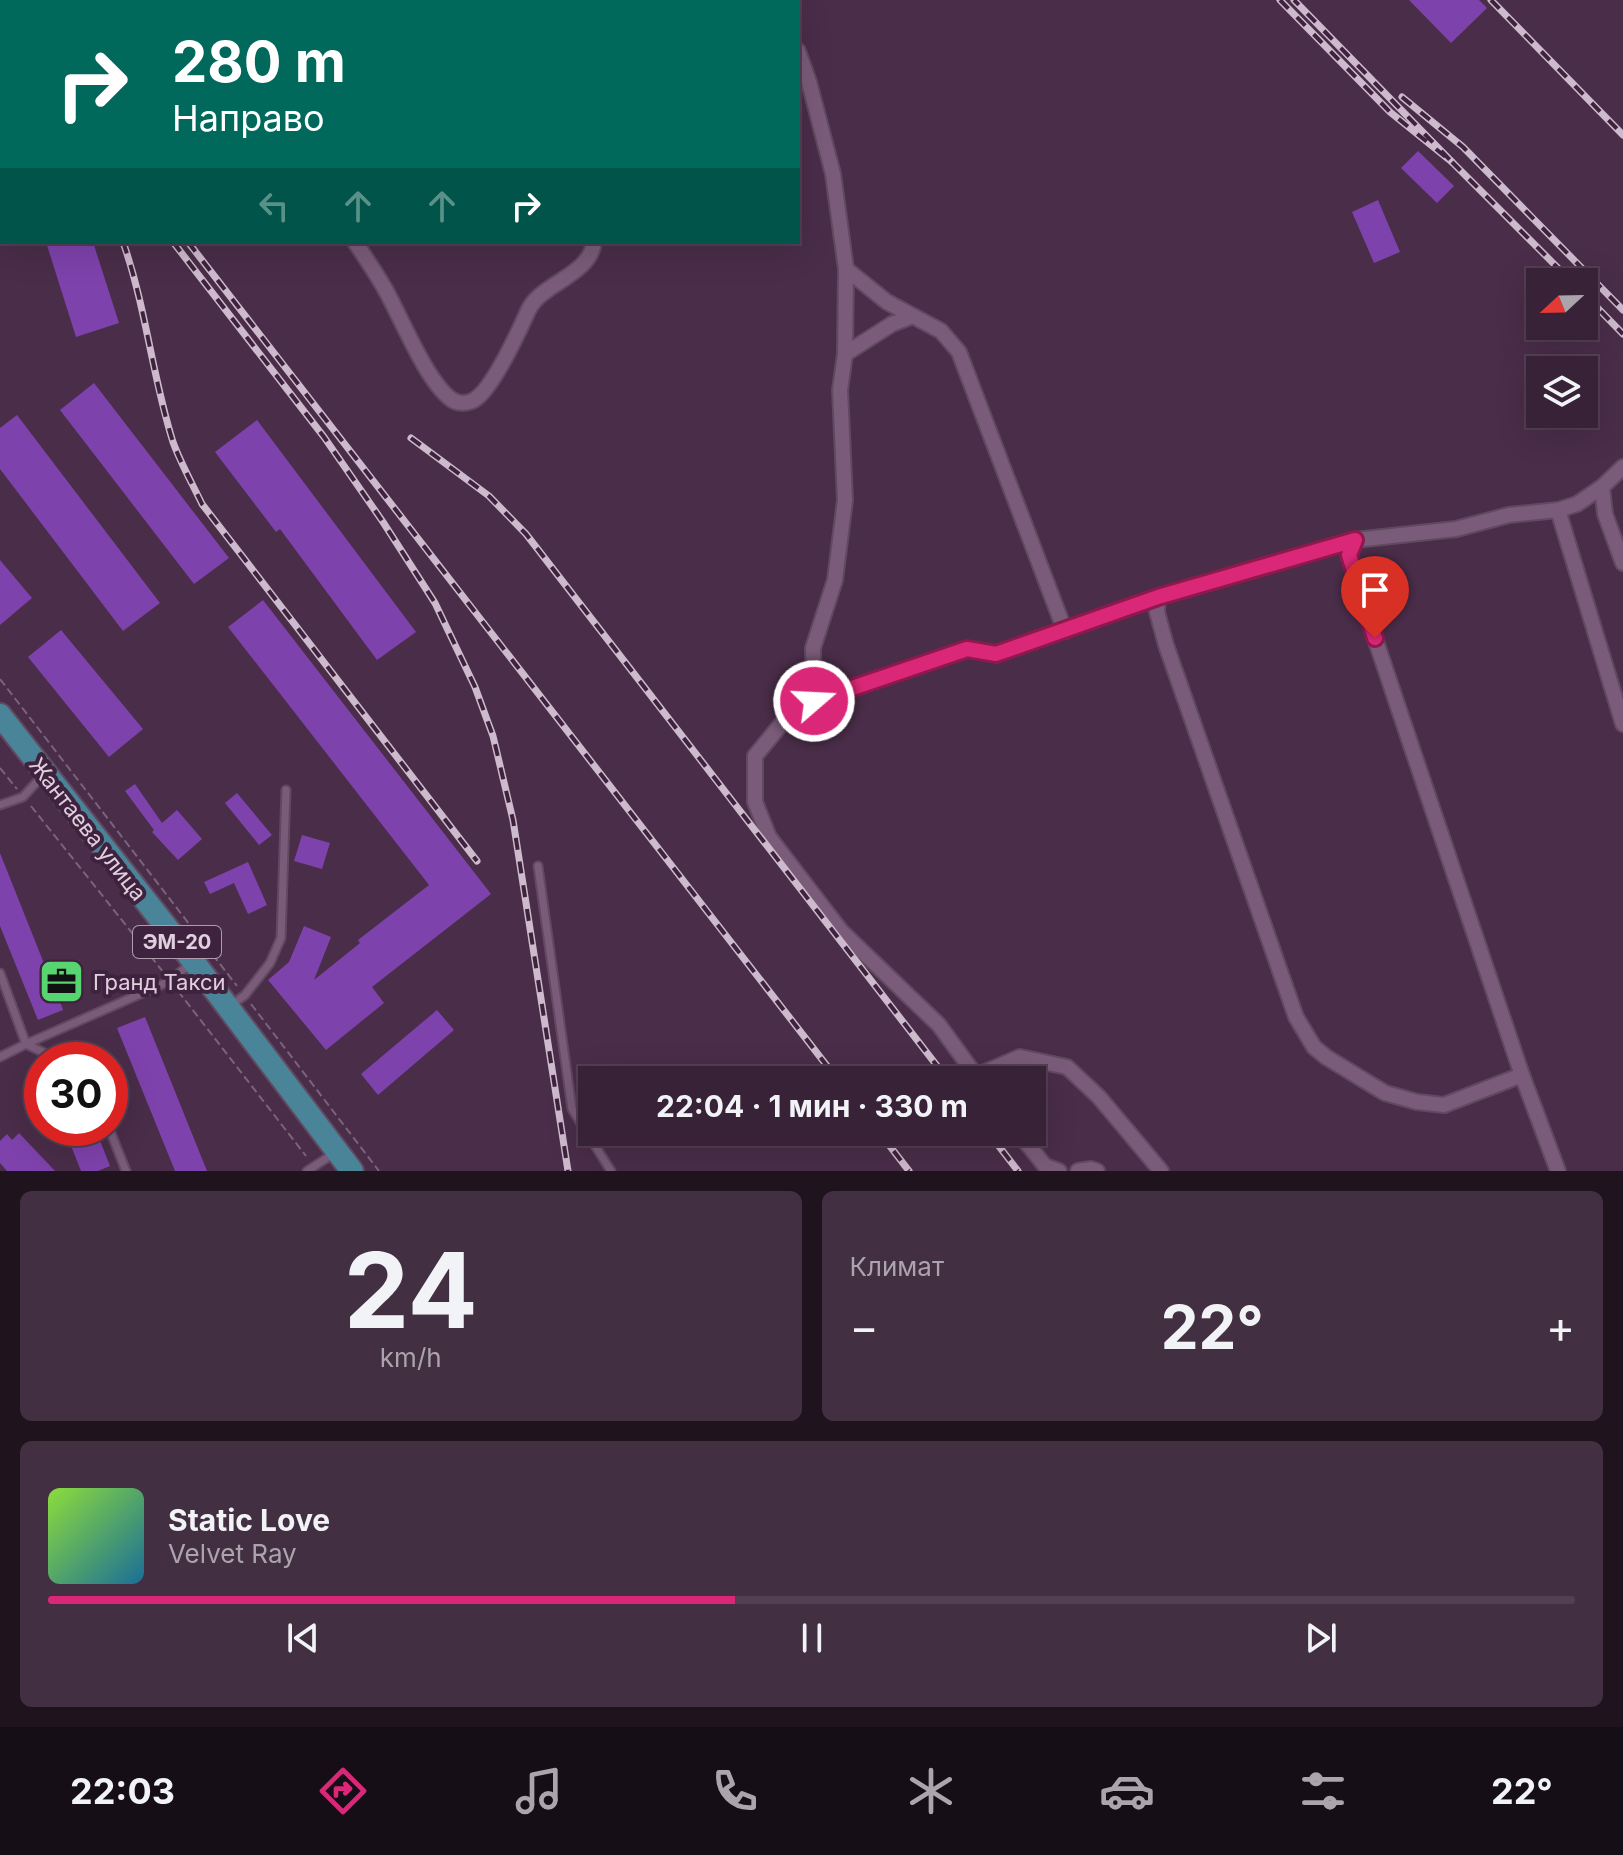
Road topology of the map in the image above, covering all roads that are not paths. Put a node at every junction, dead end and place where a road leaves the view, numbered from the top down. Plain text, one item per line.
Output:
1 (800, 57) edge
2 (356, 244) edge
3 (593, 246) edge
4 (846, 269) junction
5 (910, 317) junction
6 (845, 354) junction
7 (1623, 467) edge
8 (1602, 487) junction
9 (1558, 510) junction
10 (1355, 540) junction
11 (1623, 563) edge
12 (1158, 597) junction
13 (1065, 631) junction
14 (814, 701) junction
15 (0, 715) edge
16 (1623, 724) edge
17 (44, 774) junction
18 (286, 790) dead end
19 (0, 805) edge
20 (538, 866) dead end
21 (193, 961) junction
22 (0, 973) edge
23 (236, 1001) junction
24 (25, 1042) edge
25 (31, 1042) edge
26 (24, 1045) edge
27 (0, 1057) edge
28 (969, 1066) edge
29 (1002, 1066) edge
30 (1522, 1075) junction
31 (116, 1146) edge
32 (1029, 1146) edge
33 (338, 1150) junction
34 (311, 1170) edge
35 (126, 1171) edge
36 (352, 1171) edge
37 (611, 1171) edge
38 (1059, 1171) edge
39 (1078, 1171) edge
40 (1097, 1171) edge
41 (1161, 1171) edge
42 (1558, 1171) edge

1 - 4 street
2 - 3 street
4 - 5 street
4 - 6 street
5 - 6 street
5 - 13 street
6 - 14 street
7 - 8 street
8 - 9 street
8 - 11 street
9 - 10 street
9 - 16 street
10 - 12 street
10 - 30 street
12 - 13 street
12 - 30 street
13 - 14 street
14 - 28 street
15 - 17 main road, Жантаева улица / ЭМ-20
17 - 19 lane
17 - 21 main road, Жантаева улица / ЭМ-20
18 - 23 lane
20 - 37 lane
21 - 23 main road, Жантаева улица / ЭМ-20
21 - 25 lane
22 - 24 lane
23 - 33 main road, Жантаева улица / ЭМ-20
26 - 27 lane
29 - 41 street
30 - 42 street
31 - 35 lane
32 - 38 street
33 - 34 lane
33 - 36 main road, Жантаева улица / ЭМ-20
39 - 40 street

